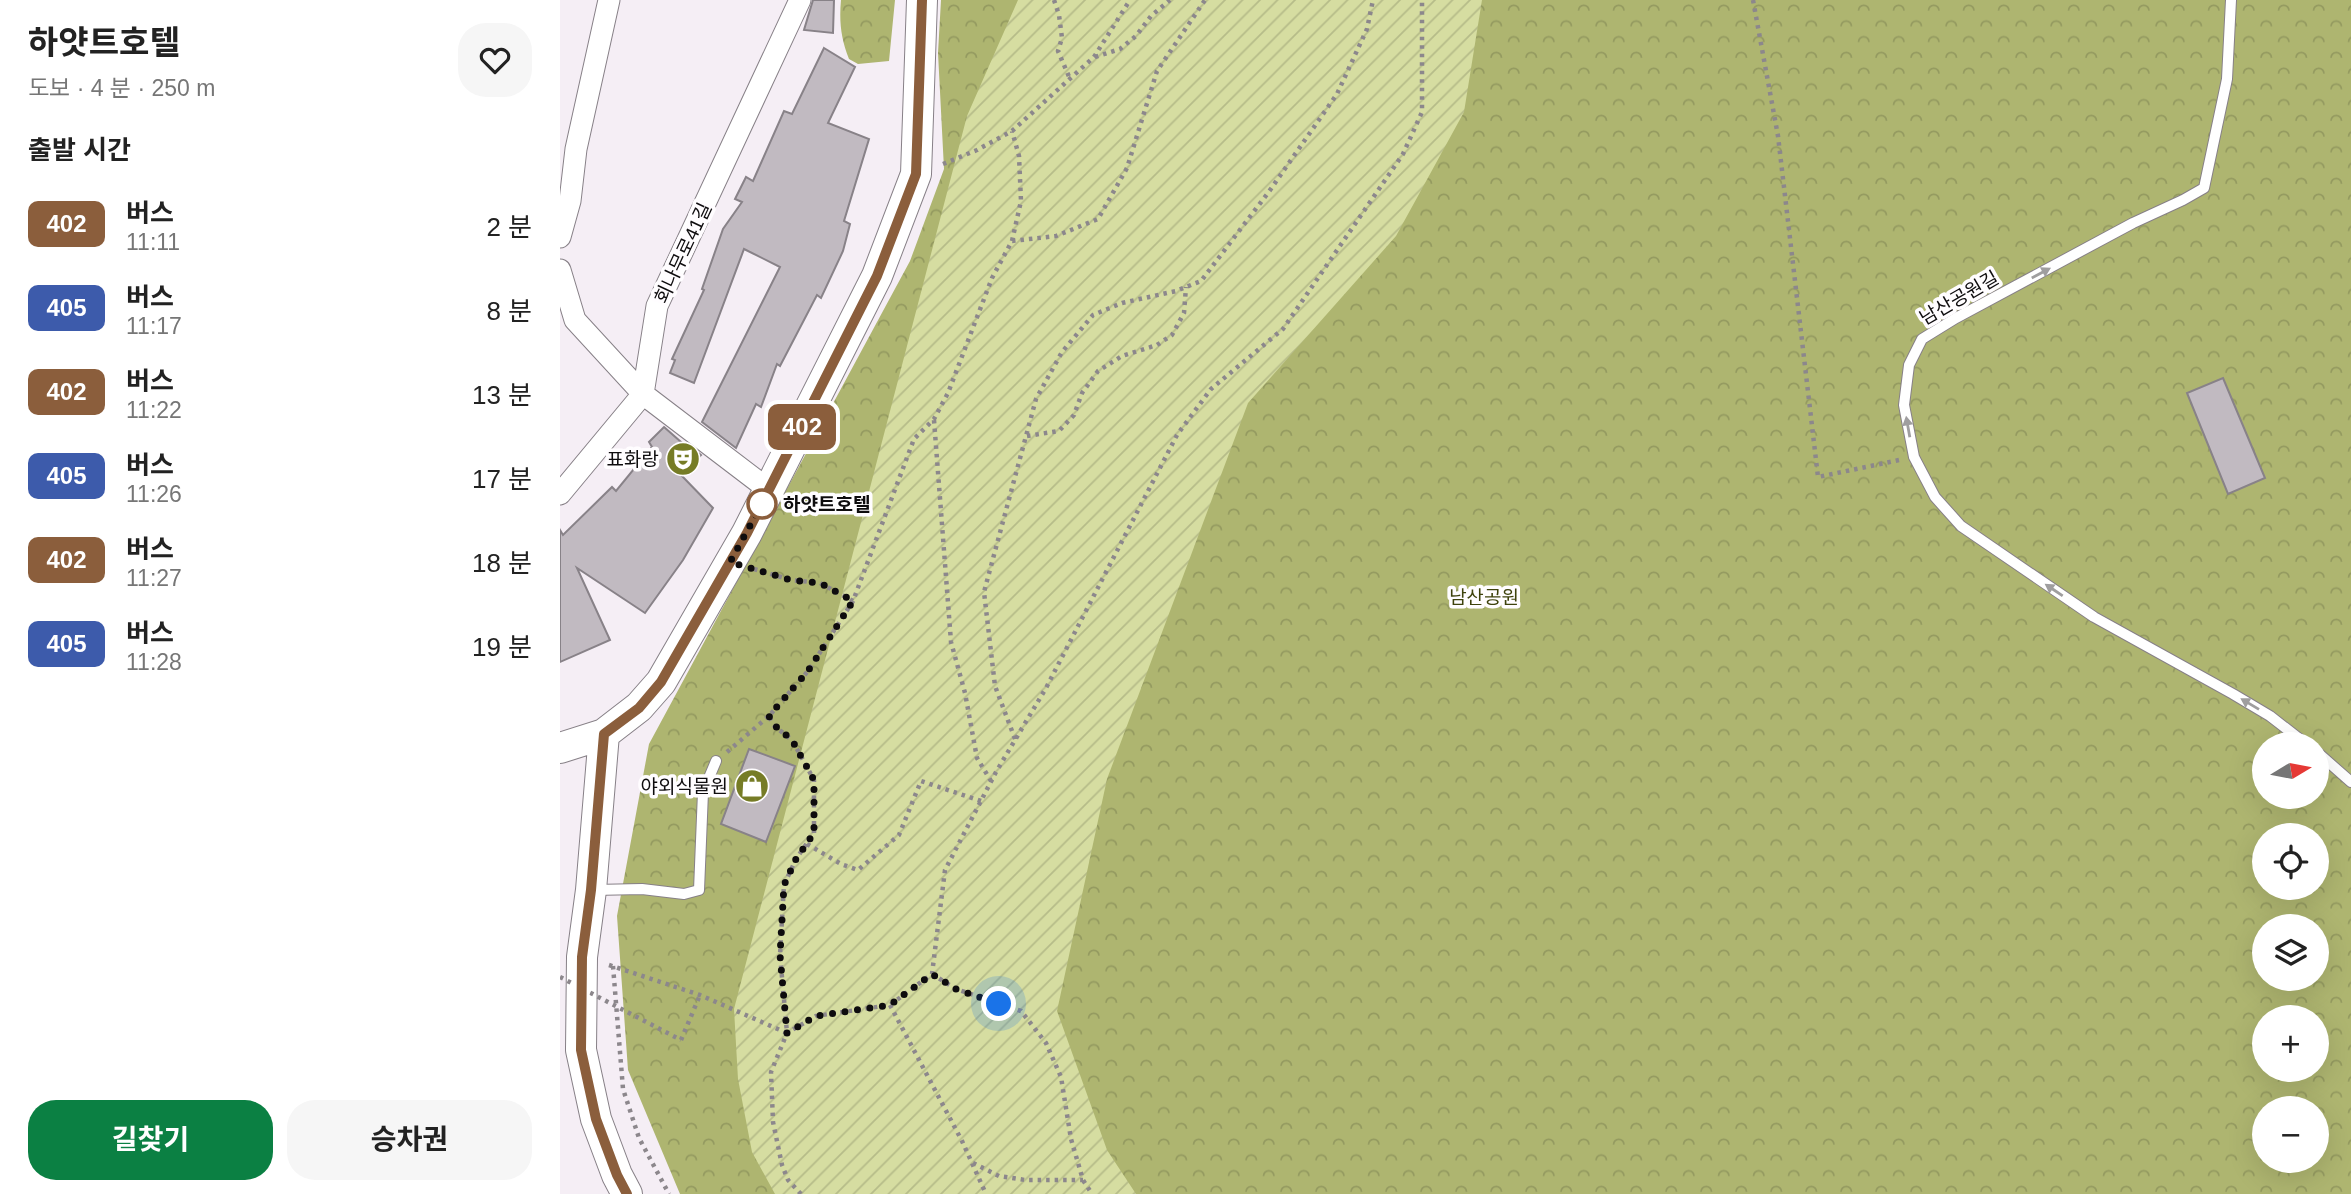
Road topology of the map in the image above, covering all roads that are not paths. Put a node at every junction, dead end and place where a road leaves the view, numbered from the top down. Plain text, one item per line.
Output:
1 (609, 0) edge
2 (800, 0) edge
3 (922, 0) edge
4 (2231, 0) edge
5 (560, 237) edge
6 (560, 270) edge
7 (643, 394) junction
8 (769, 490) junction
9 (560, 494) edge
10 (2291, 732) edge
11 (604, 734) junction
12 (560, 748) edge
13 (716, 761) road end
14 (2329, 763) edge
15 (2351, 782) edge
16 (591, 890) junction
17 (627, 1194) edge

1 - 5 street
2 - 7 street, 회나무로41길
3 - 8 main road
10 -> 4 lane, 남산공원길
6 - 7 street
7 - 8 street
7 - 9 street
8 - 11 main road
11 - 12 main road
11 - 16 main road
13 - 16 lane
14 - 15 lane
16 - 17 main road

